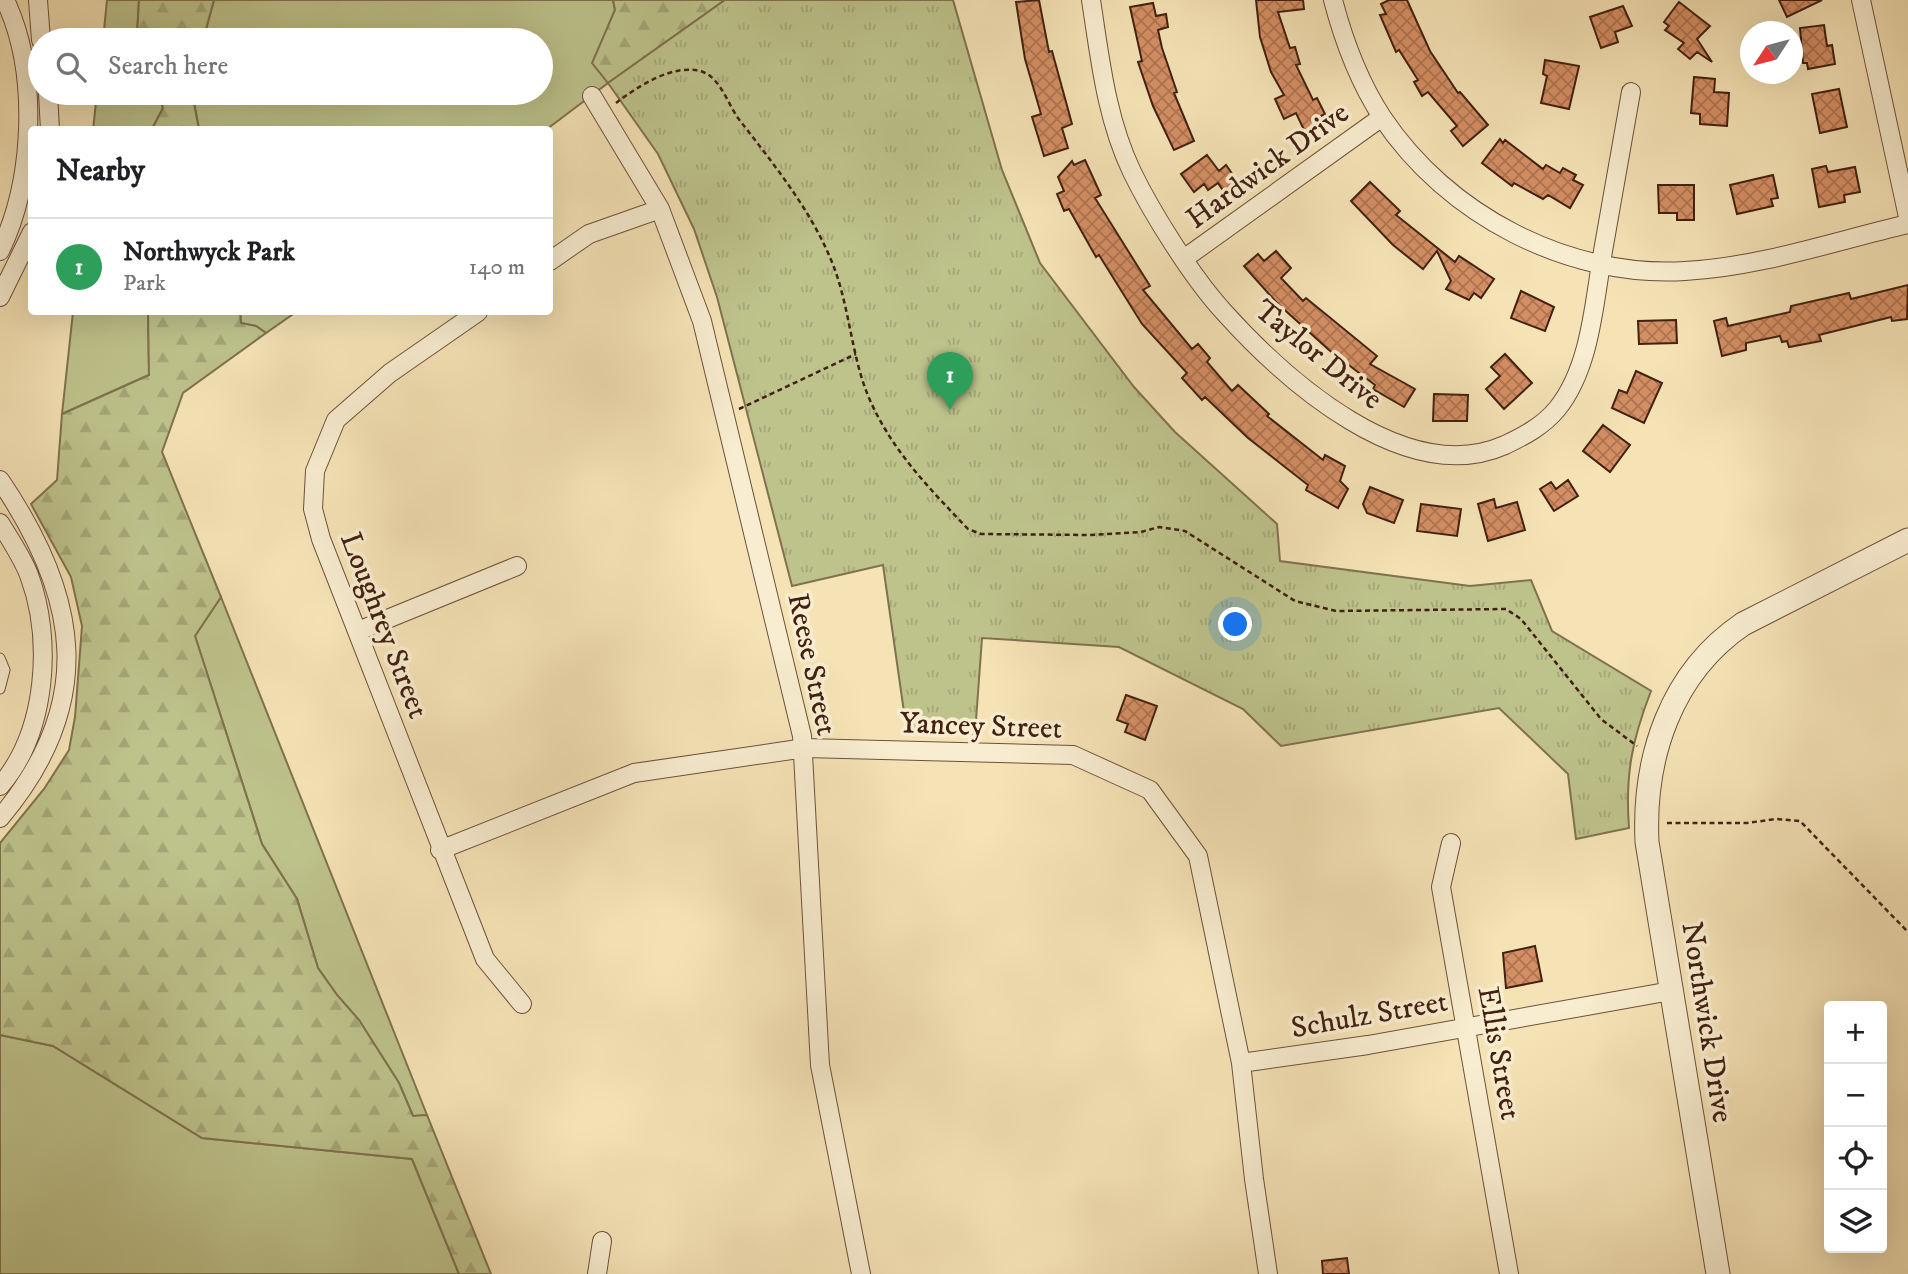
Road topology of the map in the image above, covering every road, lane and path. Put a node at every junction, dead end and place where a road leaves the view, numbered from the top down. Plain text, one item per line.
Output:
1 (36, 0) edge
2 (1091, 0) edge
3 (1333, 0) edge
4 (1861, 0) edge
5 (4, 1) edge
6 (40, 28) edge
7 (1631, 92) dead end
8 (592, 96) dead end
9 (28, 104) edge
10 (28, 105) edge
11 (49, 105) edge
12 (603, 114) junction
13 (1382, 117) junction
14 (28, 126) edge
15 (50, 126) edge
16 (28, 128) edge
17 (660, 209) junction
18 (1908, 217) edge
19 (1908, 224) edge
20 (28, 240) edge
21 (0, 251) edge
22 (1185, 258) junction
23 (553, 259) edge
24 (1600, 266) junction
25 (0, 297) edge
26 (474, 315) edge
27 (856, 354) junction
28 (738, 410) dead end
29 (0, 480) edge
30 (0, 523) edge
31 (1908, 540) edge
32 (517, 566) dead end
33 (358, 631) junction
34 (0, 658) edge
35 (0, 689) edge
36 (1637, 746) dead end
37 (805, 748) junction
38 (0, 786) edge
39 (0, 818) edge
40 (1672, 822) dead end
41 (1451, 843) dead end
42 (440, 850) junction
43 (1908, 932) edge
44 (1671, 991) junction
45 (522, 1004) dead end
46 (1467, 1026) junction
47 (1241, 1063) junction
48 (603, 1241) dead end
49 (597, 1274) edge
50 (860, 1274) edge
51 (1268, 1274) edge
52 (1510, 1274) edge
53 (1717, 1274) edge

1 - 5 street
1 - 6 street
2 - 22 street, Taylor Drive
3 - 13 street
4 - 18 street
5 - 9 street
7 - 24 street, Taylor Drive
8 - 12 street, Reese Street
10 - 14 street
11 - 15 street
12 - 17 street, Reese Street
12 - 27 path
13 - 22 street, Hardwick Drive
13 - 24 street
16 - 21 street
17 - 23 street
17 - 37 street, Reese Street
19 - 24 street
20 - 25 street
22 - 24 street, Taylor Drive
26 - 33 street, Loughrey Street
27 - 28 path
27 - 36 path
29 - 39 street
30 - 38 street
31 - 44 street, Northwick Drive
32 - 33 street
33 - 42 street, Loughrey Street
34 - 35 lane
37 - 42 street, Yancey Street
37 - 47 street, Yancey Street
37 - 50 street, Reese Street
40 - 43 path
41 - 46 street, Ellis Street
42 - 45 street, Loughrey Street
44 - 46 street, Schulz Street
44 - 53 street, Northwick Drive
46 - 47 street, Schulz Street
46 - 52 street, Ellis Street
47 - 51 street, Yancey Street
48 - 49 street

